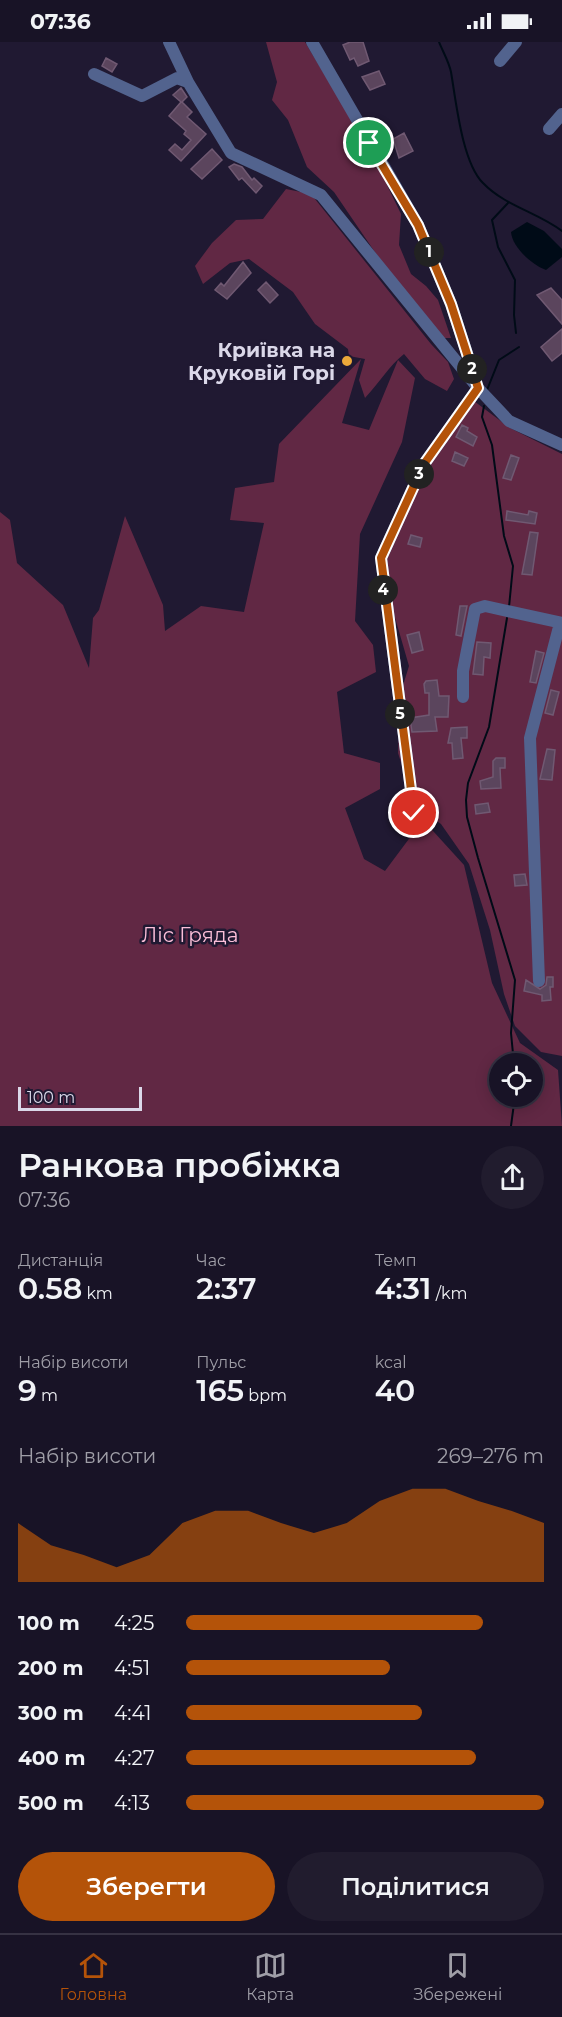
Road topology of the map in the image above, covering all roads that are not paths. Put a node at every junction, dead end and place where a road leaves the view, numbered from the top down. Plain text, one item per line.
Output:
1 (169, 42) edge
2 (312, 42) edge
3 (516, 42) edge
4 (500, 61) dead end
5 (94, 74) dead end
6 (188, 82) junction
7 (562, 114) edge
8 (549, 129) dead end
9 (478, 388) junction
10 (562, 445) edge
11 (561, 623) edge
12 (463, 697) dead end
13 (414, 813) dead end
14 (539, 981) dead end

1 - 6 street
2 - 9 street
3 - 4 street
5 - 6 street
6 - 9 street
7 - 8 street
9 - 10 street
9 - 13 street
11 - 12 street
11 - 14 street

